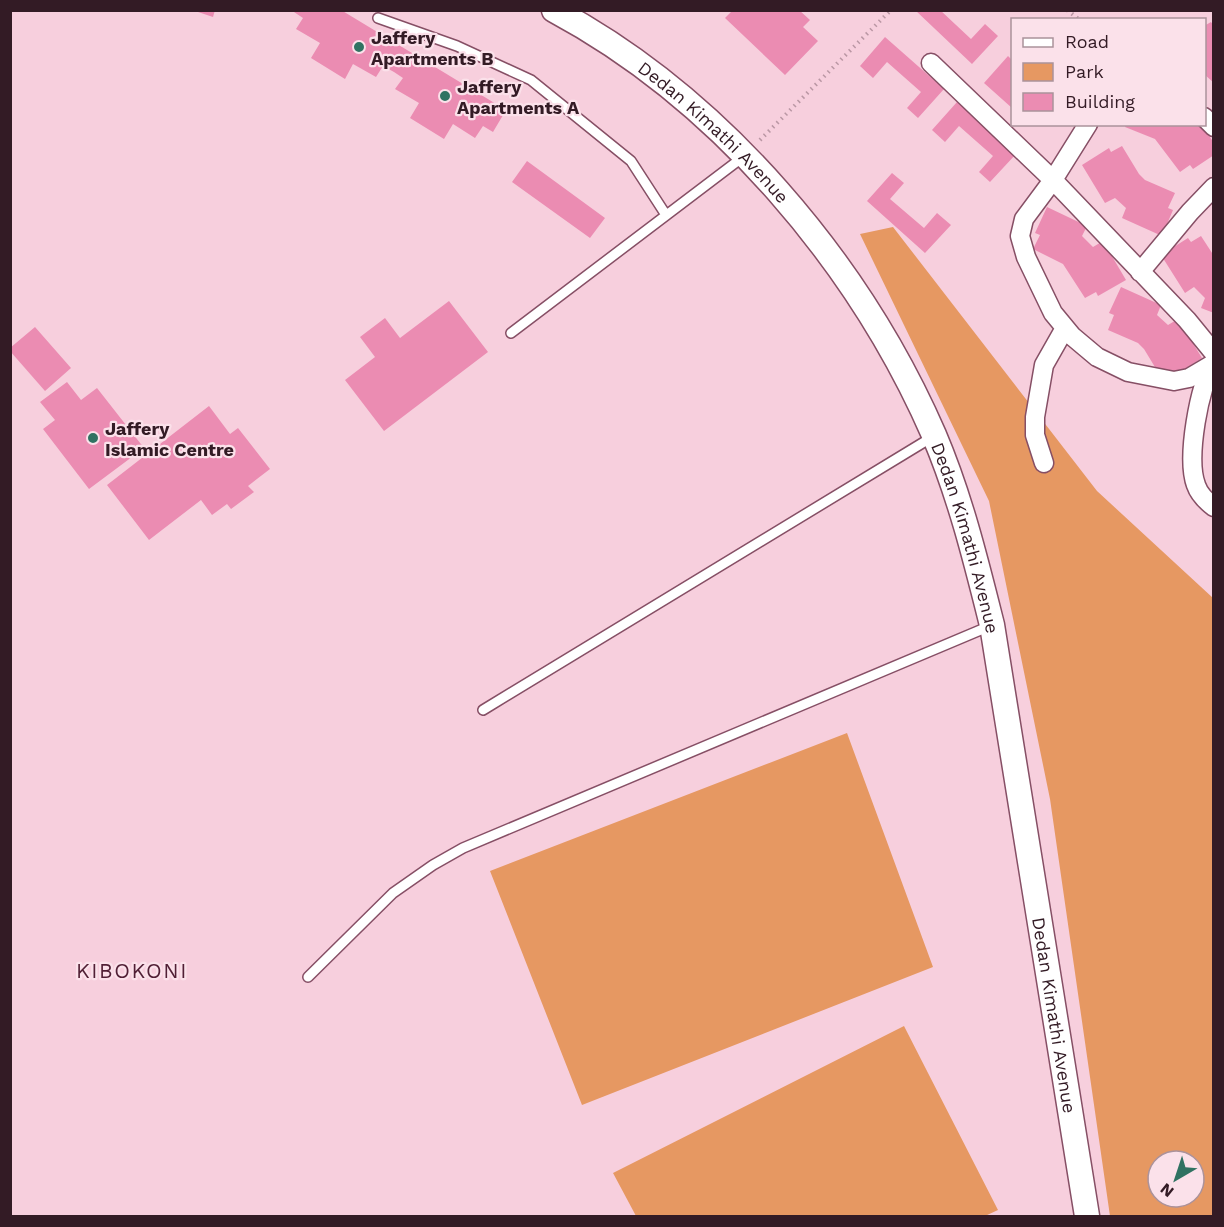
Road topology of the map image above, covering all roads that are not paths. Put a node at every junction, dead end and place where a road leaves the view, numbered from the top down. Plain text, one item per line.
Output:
1 (554, 10) edge
2 (378, 18) dead end
3 (931, 63) dead end
4 (1087, 126) edge
5 (745, 156) junction
6 (1053, 180) junction
7 (1214, 187) edge
8 (666, 215) junction
9 (1140, 272) junction
10 (1065, 328) junction
11 (511, 333) dead end
12 (1213, 360) edge
13 (934, 436) junction
14 (1044, 463) dead end
15 (1214, 507) edge
16 (992, 625) junction
17 (483, 710) dead end
18 (308, 977) dead end
19 (1087, 1216) edge

1 - 5 street, Dedan Kimathi Avenue
2 - 8 lane
3 - 6 street
4 - 6 street
5 - 8 lane
5 - 13 street, Dedan Kimathi Avenue
6 - 9 street
6 - 10 street
7 - 9 street
8 - 11 lane
9 - 12 street
10 - 12 street
10 - 14 street
12 - 15 street
13 - 16 street, Dedan Kimathi Avenue
13 - 17 lane
16 - 18 lane
16 - 19 street, Dedan Kimathi Avenue

